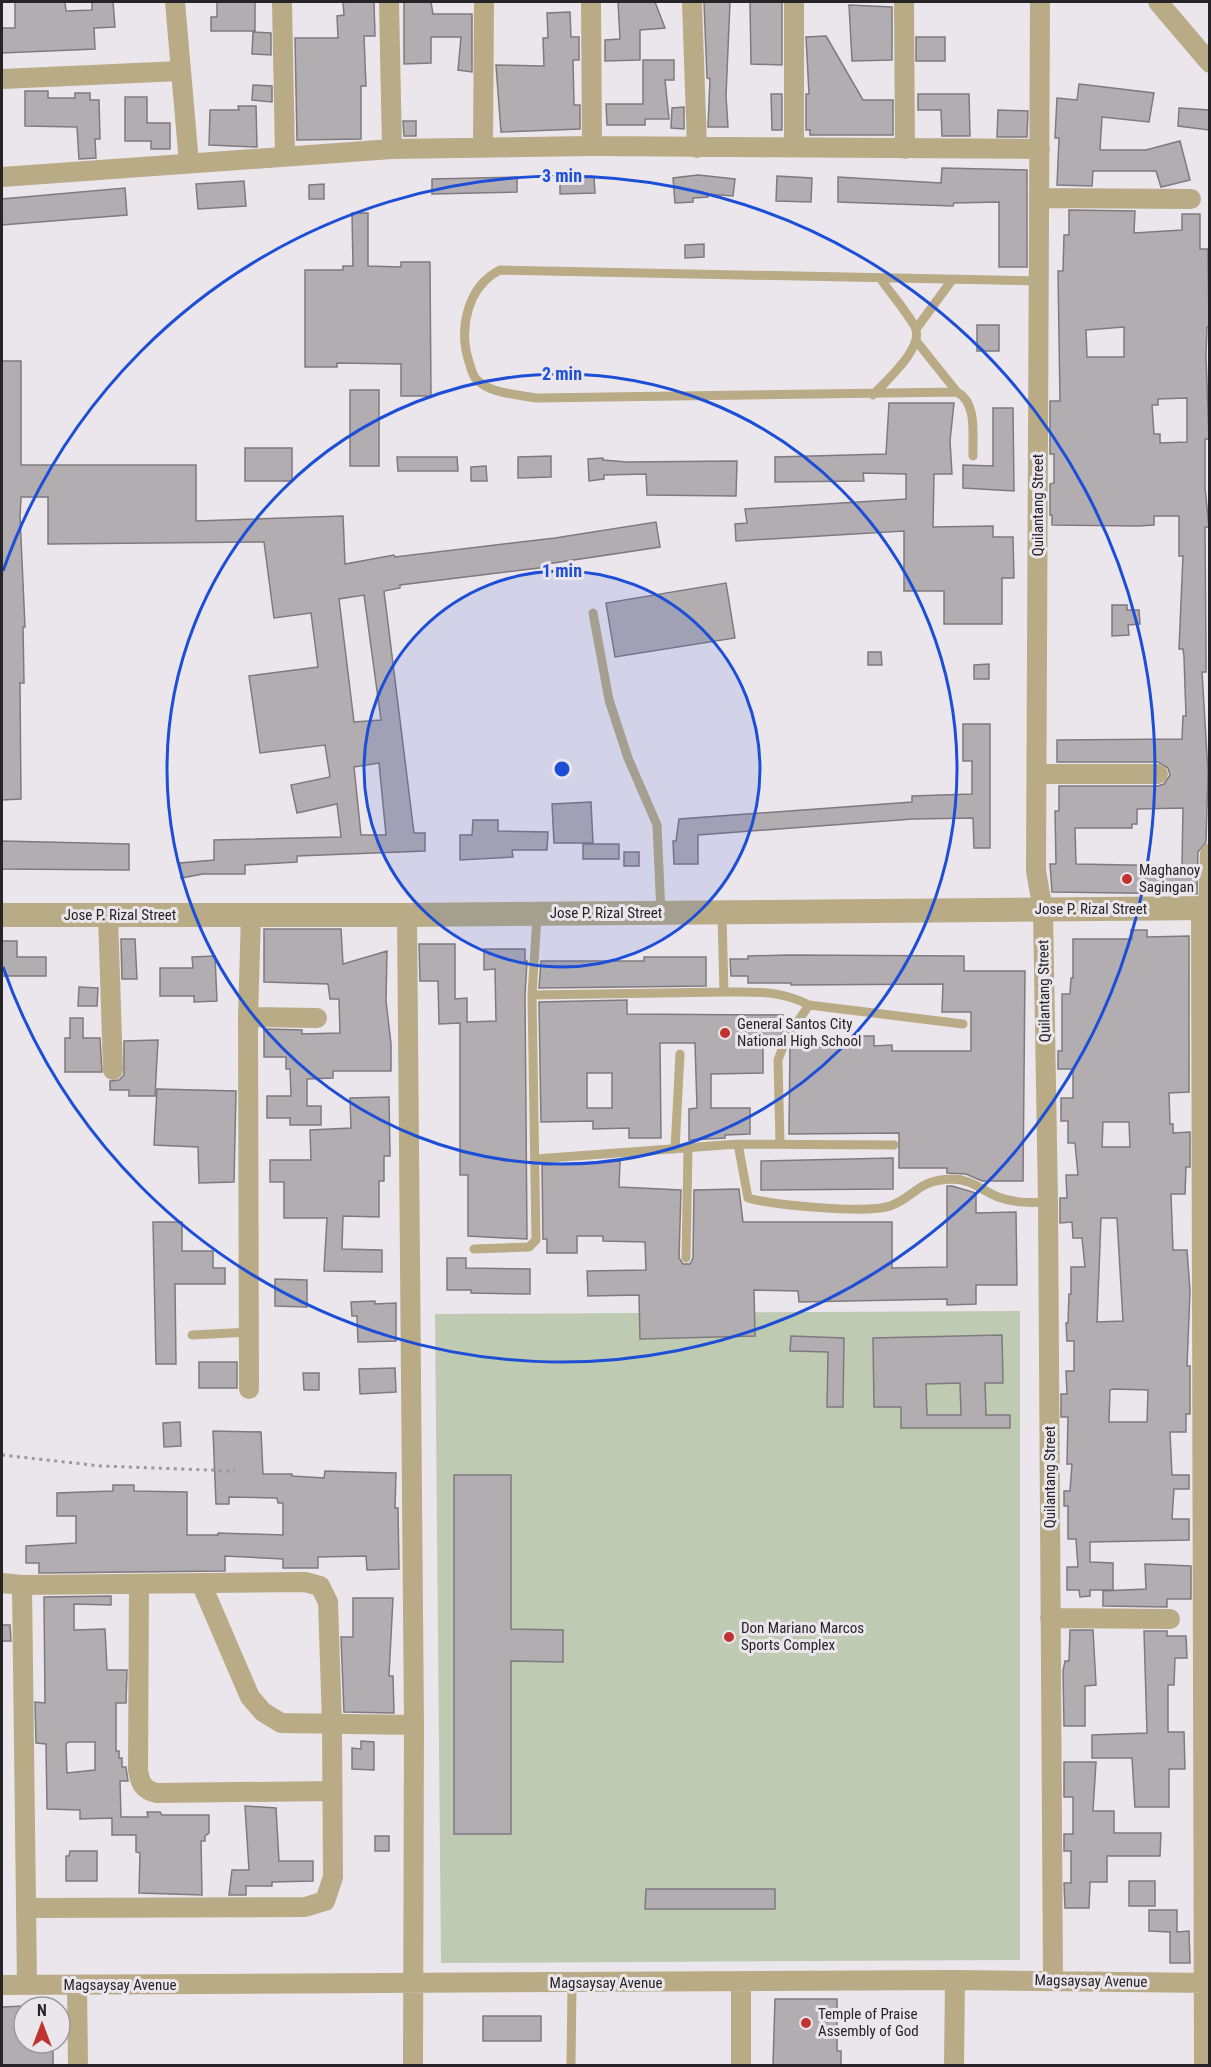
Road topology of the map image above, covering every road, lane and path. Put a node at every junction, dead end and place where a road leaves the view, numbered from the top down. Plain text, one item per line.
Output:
1 (176, 2) edge
2 (282, 2) edge
3 (389, 2) edge
4 (484, 2) edge
5 (591, 2) edge
6 (692, 2) edge
7 (794, 2) edge
8 (904, 2) edge
9 (1040, 2) edge
10 (1158, 2) edge
11 (1209, 63) edge
12 (180, 71) junction
13 (2, 79) edge
14 (592, 146) junction
15 (483, 147) junction
16 (794, 147) junction
17 (697, 148) junction
18 (905, 148) junction
19 (1040, 148) junction
20 (392, 149) junction
21 (285, 155) junction
22 (189, 163) junction
23 (2, 177) edge
24 (1040, 198) junction
25 (1191, 199) dead end
26 (880, 278) junction
27 (952, 280) junction
28 (1040, 281) junction
29 (916, 329) junction
30 (916, 342) junction
31 (957, 392) junction
32 (873, 394) junction
33 (973, 456) dead end
34 (593, 613) dead end
35 (1036, 774) junction
36 (1158, 774) dead end
37 (1209, 853) edge
38 (1206, 908) edge
39 (1042, 910) junction
40 (722, 912) junction
41 (661, 913) junction
42 (537, 914) junction
43 (2, 915) edge
44 (108, 915) junction
45 (251, 915) junction
46 (407, 915) junction
47 (1206, 975) edge
48 (724, 992) junction
49 (532, 995) junction
50 (809, 1005) junction
51 (248, 1017) junction
52 (318, 1018) dead end
53 (963, 1024) dead end
54 (1206, 1037) edge
55 (680, 1054) dead end
56 (113, 1070) dead end
57 (1206, 1098) edge
58 (780, 1143) junction
59 (738, 1144) junction
60 (894, 1144) dead end
61 (675, 1149) junction
62 (688, 1149) junction
63 (536, 1159) junction
64 (1206, 1165) edge
65 (1048, 1202) junction
66 (1206, 1225) edge
67 (474, 1249) dead end
68 (686, 1258) dead end
69 (1206, 1291) edge
70 (250, 1332) junction
71 (192, 1335) dead end
72 (1206, 1351) edge
73 (249, 1389) dead end
74 (1206, 1429) edge
75 (2, 1455) edge
76 (235, 1471) dead end
77 (2, 1583) edge
78 (201, 1583) junction
79 (139, 1584) junction
80 (22, 1585) junction
81 (1050, 1618) junction
82 (1170, 1619) dead end
83 (332, 1723) junction
84 (414, 1725) junction
85 (332, 1791) junction
86 (1206, 1835) edge
87 (27, 1908) junction
88 (955, 1980) junction
89 (1053, 1980) junction
90 (741, 1982) junction
91 (572, 1983) junction
92 (1207, 1983) edge
93 (412, 1984) junction
94 (2, 1985) edge
95 (27, 1985) junction
96 (77, 1985) junction
97 (78, 2066) edge
98 (413, 2066) edge
99 (571, 2066) edge
100 (741, 2066) edge
101 (954, 2066) edge
102 (1204, 2066) edge

1 - 12 street
2 - 21 street
3 - 20 street
4 - 15 street
5 - 14 street
6 - 17 street
7 - 16 street
8 - 18 street
9 - 19 street, Quilantang Street
10 - 11 street
12 - 13 street
12 - 22 street
14 - 15 street
14 - 17 street
15 - 20 street
16 - 17 street
16 - 18 street
18 - 19 street
19 - 24 street, Quilantang Street
20 - 21 street
21 - 22 street
22 - 23 street
24 - 25 street
24 - 28 street, Quilantang Street
26 - 27 lane
26 - 29 lane
26 - 32 lane
27 - 28 lane
27 - 29 lane
28 - 35 street, Quilantang Street
29 - 30 lane
30 - 31 lane
30 - 32 lane
31 - 32 lane
31 - 33 lane
34 - 41 lane
35 - 36 street
35 - 39 street, Quilantang Street
37 - 38 street
38 - 39 street, Jose P. Rizal Street
38 - 47 street
39 - 40 street, Jose P. Rizal Street
39 - 65 street, Quilantang Street
40 - 41 street, Jose P. Rizal Street
40 - 48 lane
41 - 42 street, Jose P. Rizal Street
42 - 46 street, Jose P. Rizal Street
42 - 49 lane
43 - 44 street, Jose P. Rizal Street
44 - 45 street, Jose P. Rizal Street
44 - 56 street
45 - 46 street, Jose P. Rizal Street
45 - 51 street
46 - 84 street
47 - 54 street
48 - 49 lane
48 - 50 lane
49 - 63 lane
50 - 53 lane
50 - 58 lane
51 - 52 street
51 - 70 street
54 - 57 street
55 - 61 lane
57 - 64 street
58 - 59 lane
58 - 60 lane
59 - 62 lane
59 - 65 lane
61 - 62 lane
61 - 63 lane
62 - 68 lane
63 - 67 lane
64 - 66 street
65 - 81 street, Quilantang Street
66 - 69 street
69 - 72 street
70 - 71 lane
70 - 73 street
72 - 74 street
74 - 86 street
75 - 76 path
77 - 80 street
78 - 79 street
78 - 83 street
78 - 83 street
79 - 80 street
79 - 85 street
80 - 87 street
81 - 82 street
81 - 89 street, Quilantang Street
83 - 84 street
83 - 85 street
84 - 93 street
85 - 87 street
86 - 92 street
87 - 95 street
88 - 89 street, Magsaysay Avenue
88 - 90 street, Magsaysay Avenue
88 - 101 street
89 - 92 street, Magsaysay Avenue
90 - 91 street, Magsaysay Avenue
90 - 100 street
91 - 93 street, Magsaysay Avenue
91 - 99 lane
92 - 102 street
93 - 96 street, Magsaysay Avenue
93 - 98 street
94 - 95 street, Magsaysay Avenue
95 - 96 street, Magsaysay Avenue
96 - 97 street

